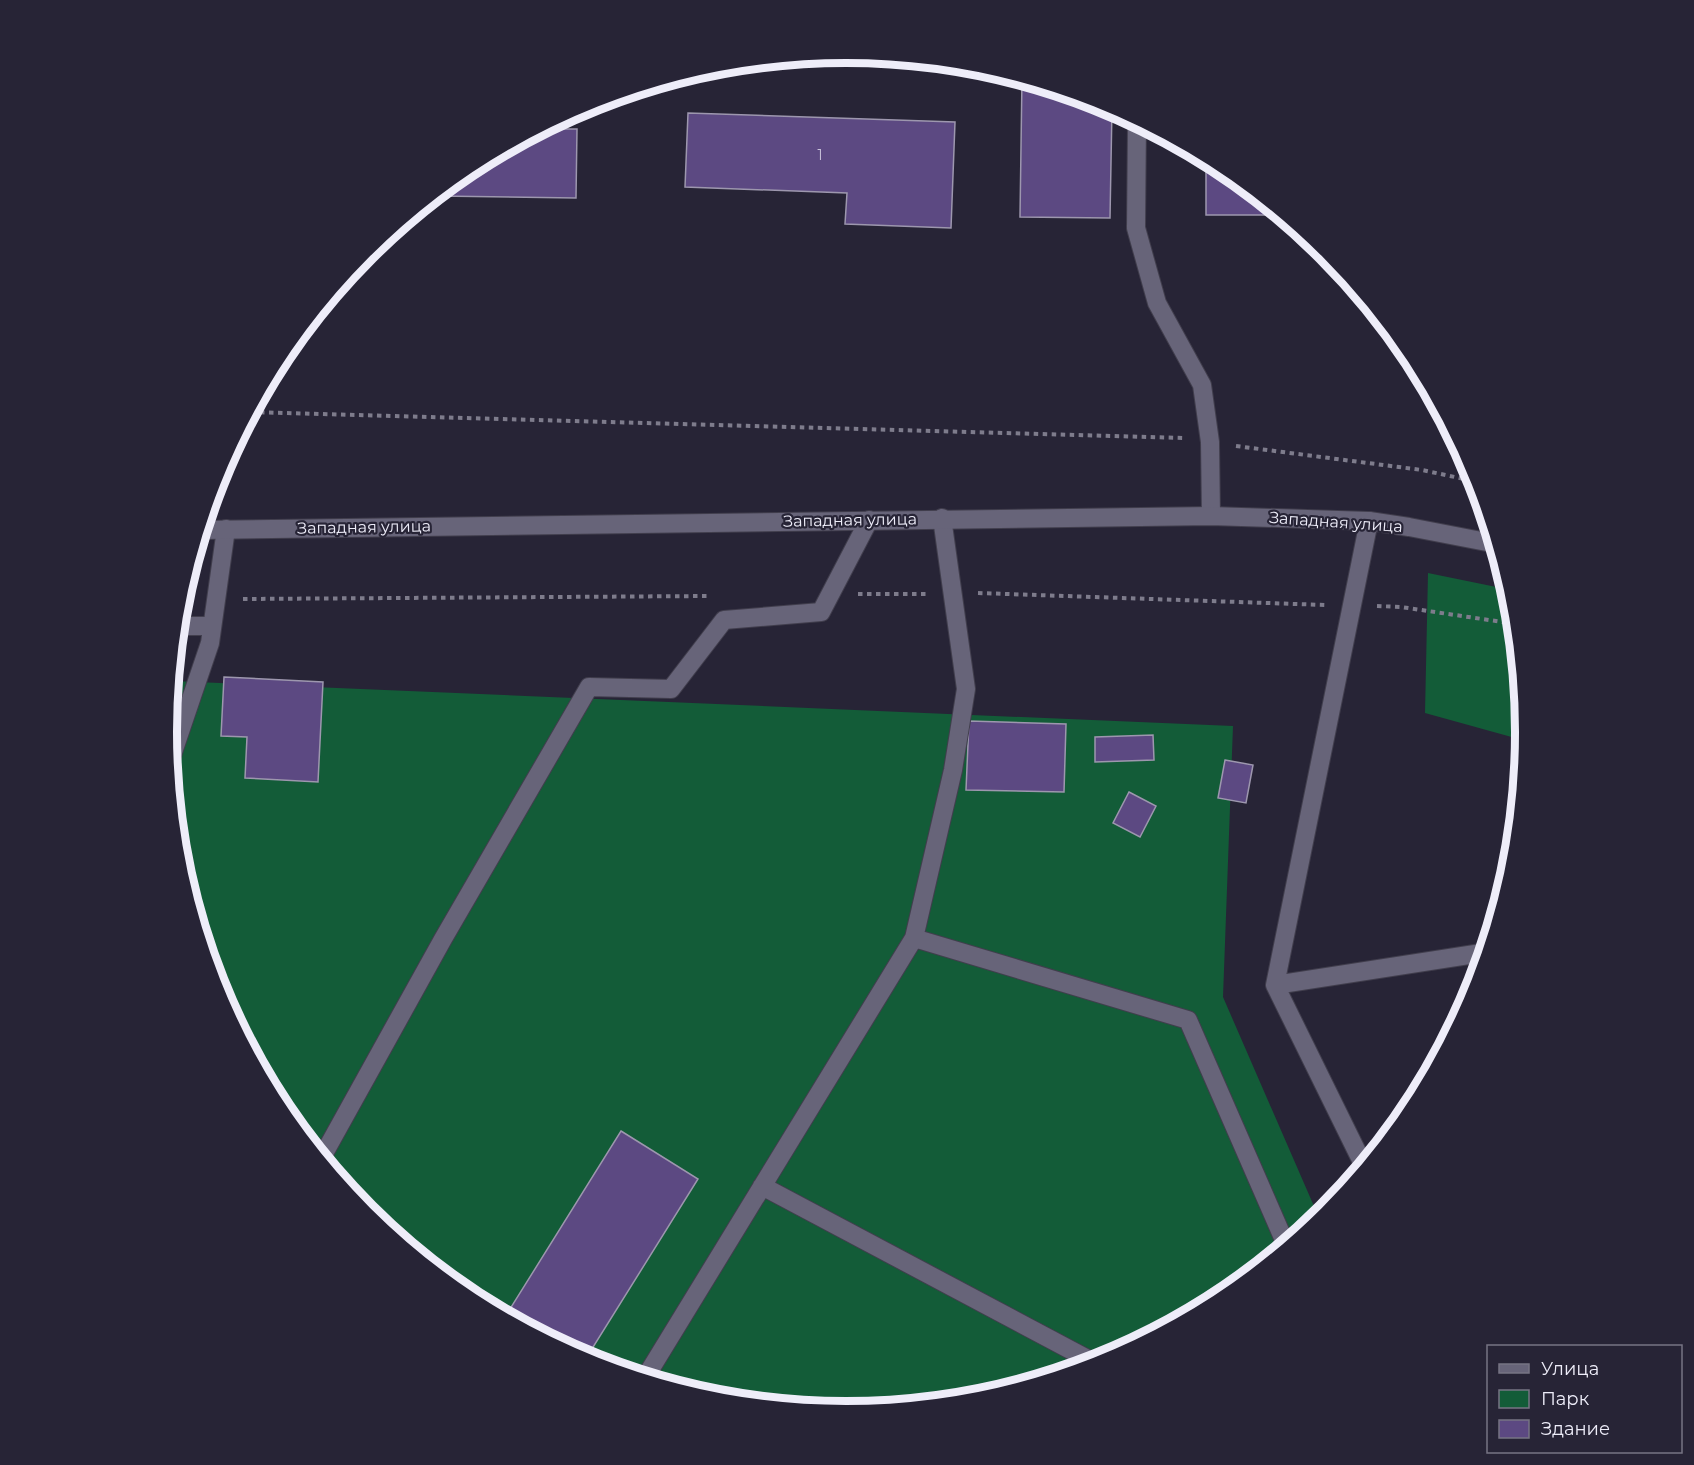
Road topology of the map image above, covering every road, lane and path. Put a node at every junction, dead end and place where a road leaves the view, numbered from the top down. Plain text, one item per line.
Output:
1 (1137, 129) edge
2 (260, 412) edge
3 (1210, 442) junction
4 (1467, 480) edge
5 (1211, 516) junction
6 (942, 518) junction
7 (869, 520) junction
8 (1369, 521) junction
9 (226, 529) junction
10 (209, 530) edge
11 (1489, 542) edge
12 (212, 626) junction
13 (186, 627) edge
14 (177, 739) edge
15 (914, 938) junction
16 (1479, 953) edge
17 (1275, 985) junction
18 (325, 1151) edge
19 (1361, 1160) edge
20 (762, 1186) junction
21 (1284, 1240) edge
22 (1084, 1358) edge
23 (649, 1371) edge

1 - 3 main road
2 - 3 path
3 - 4 path
3 - 5 main road
5 - 6 main road, Западная улица
5 - 8 main road, Западная улица
6 - 7 main road, Западная улица
6 - 15 main road
7 - 9 main road, Западная улица
7 - 18 main road
8 - 11 main road, Западная улица
8 - 17 main road
9 - 10 main road, Западная улица
9 - 12 main road
12 - 13 main road
12 - 14 main road
15 - 20 main road
15 - 21 main road
16 - 17 main road
17 - 19 main road
20 - 22 main road
20 - 23 main road

